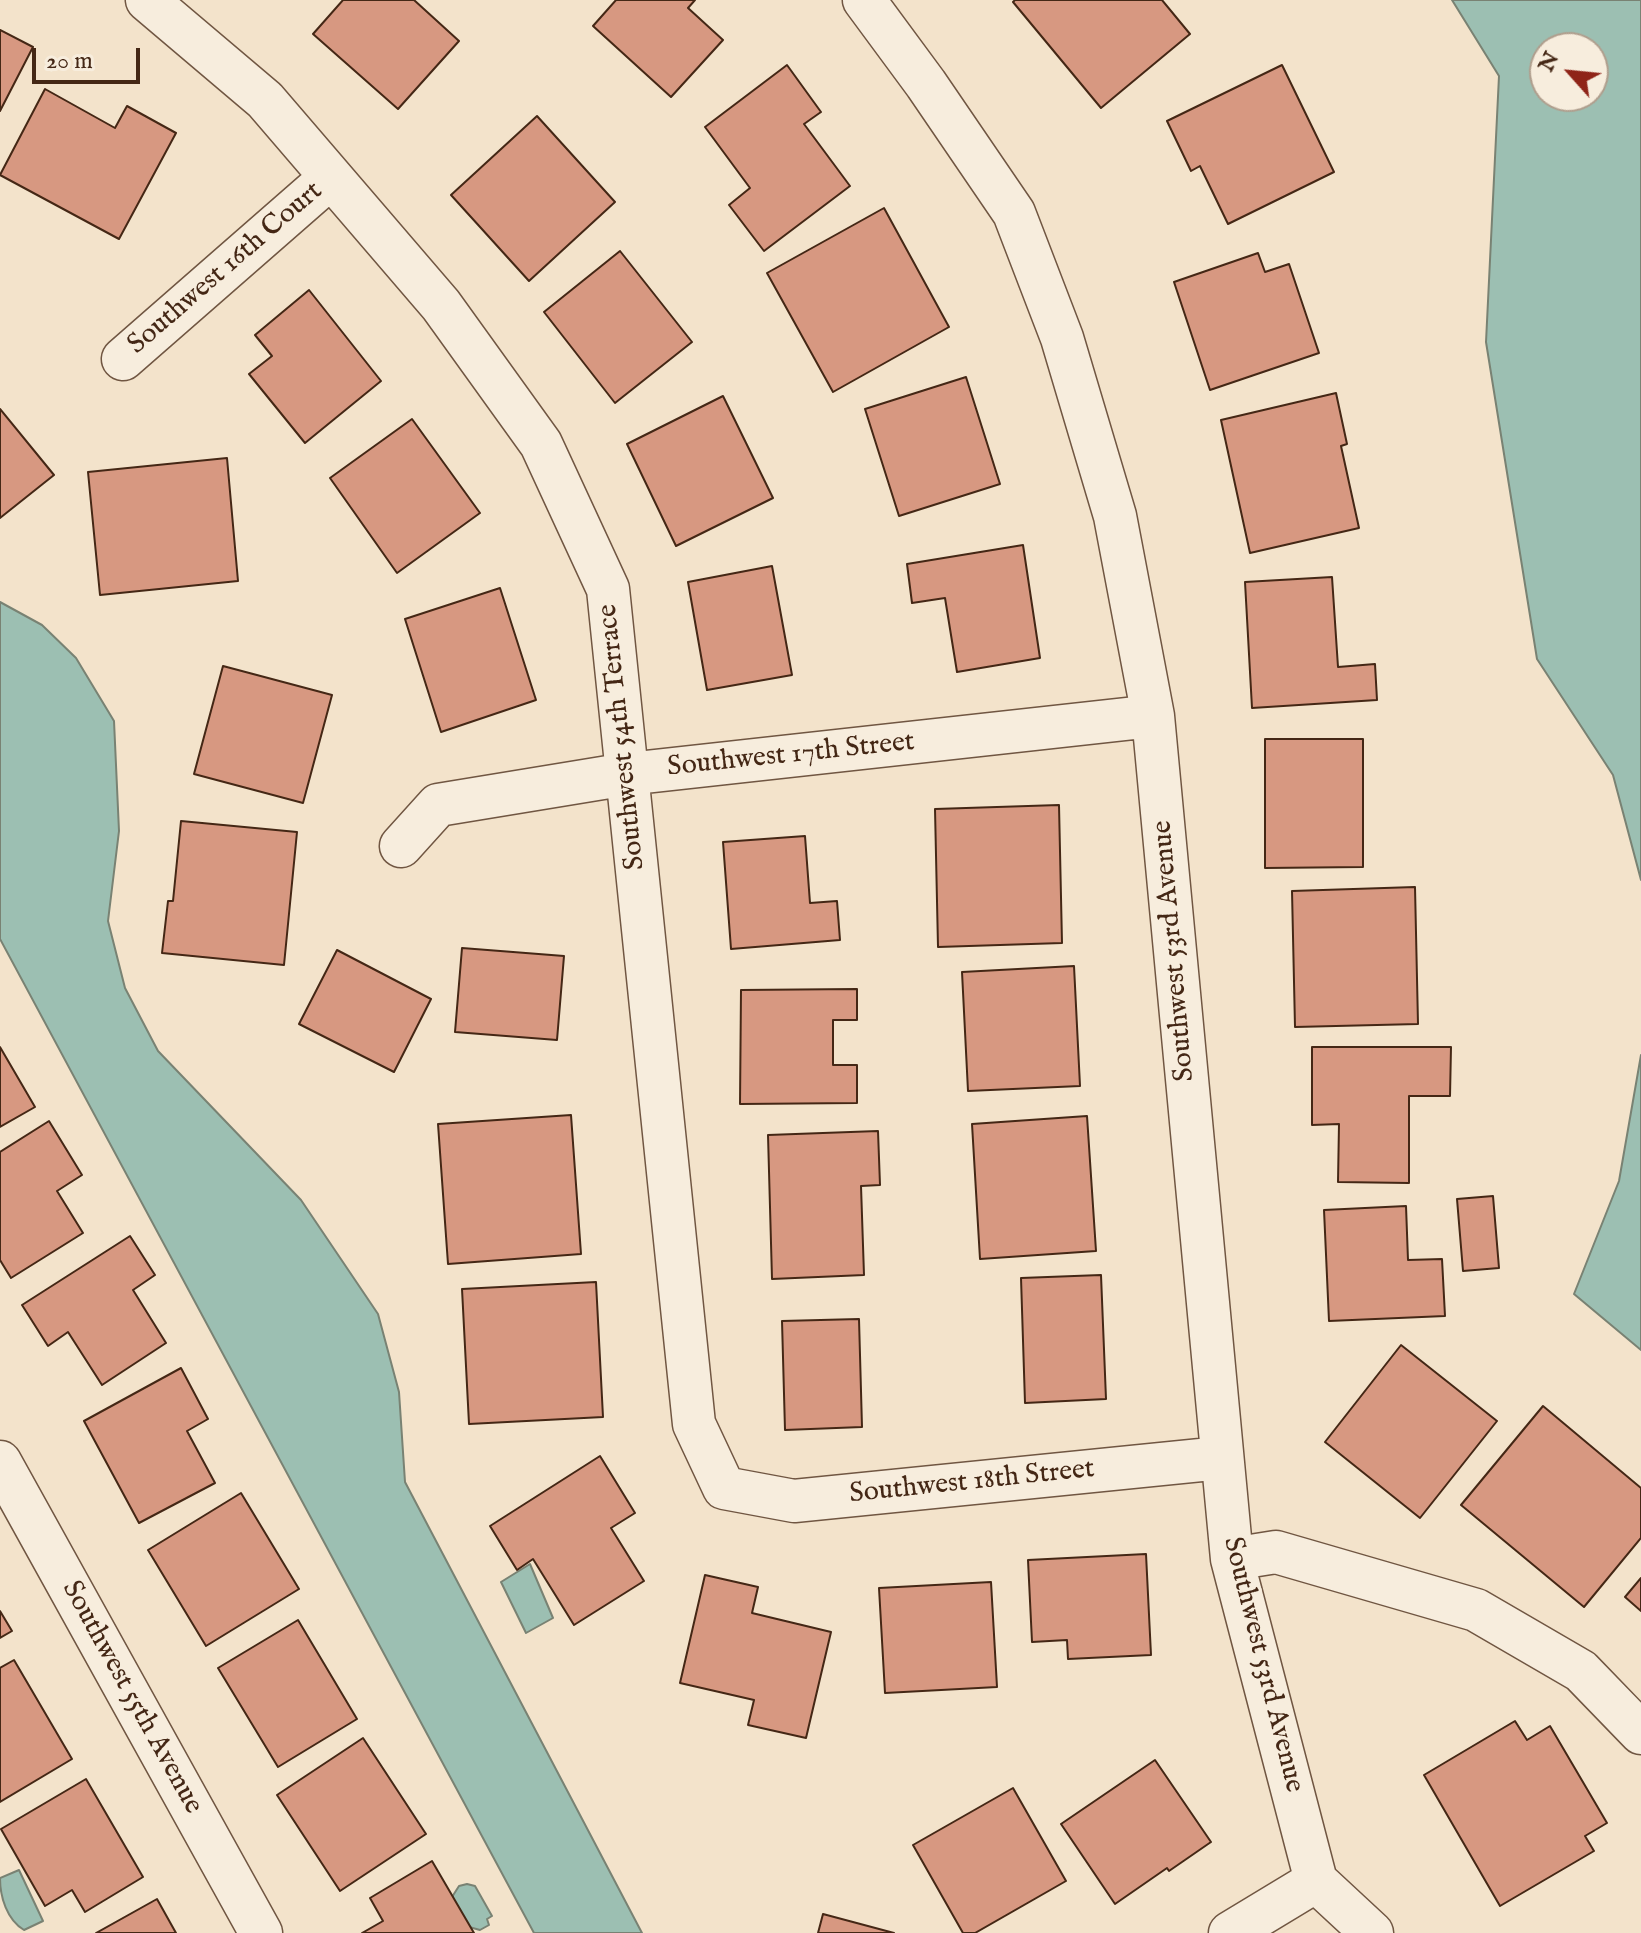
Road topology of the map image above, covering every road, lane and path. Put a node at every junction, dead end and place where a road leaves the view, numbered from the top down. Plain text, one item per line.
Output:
1 (147, 0) edge
2 (864, 0) edge
3 (330, 178) junction
4 (123, 359) dead end
5 (1153, 716) junction
6 (627, 774) junction
7 (401, 846) dead end
8 (1221, 1458) junction
9 (0, 1462) edge
10 (724, 1488) joint
11 (1232, 1559) junction
12 (1641, 1733) edge
13 (1316, 1881) junction
14 (261, 1933) edge
15 (1230, 1933) edge
16 (1372, 1933) edge

1 - 3 street, Southwest 54th Terrace
2 - 5 street, Southwest 53rd Avenue
3 - 4 street, Southwest 16th Court
3 - 6 street, Southwest 54th Terrace
5 - 6 street, Southwest 17th Street
5 - 8 street, Southwest 53rd Avenue
6 - 7 street, Southwest 17th Street
6 - 10 street, Southwest 54th Terrace
8 - 10 street, Southwest 18th Street
8 - 11 street, Southwest 53rd Avenue
9 - 14 street, Southwest 55th Avenue
11 - 12 street
11 - 13 street, Southwest 53rd Avenue
13 - 15 street
13 - 16 street

